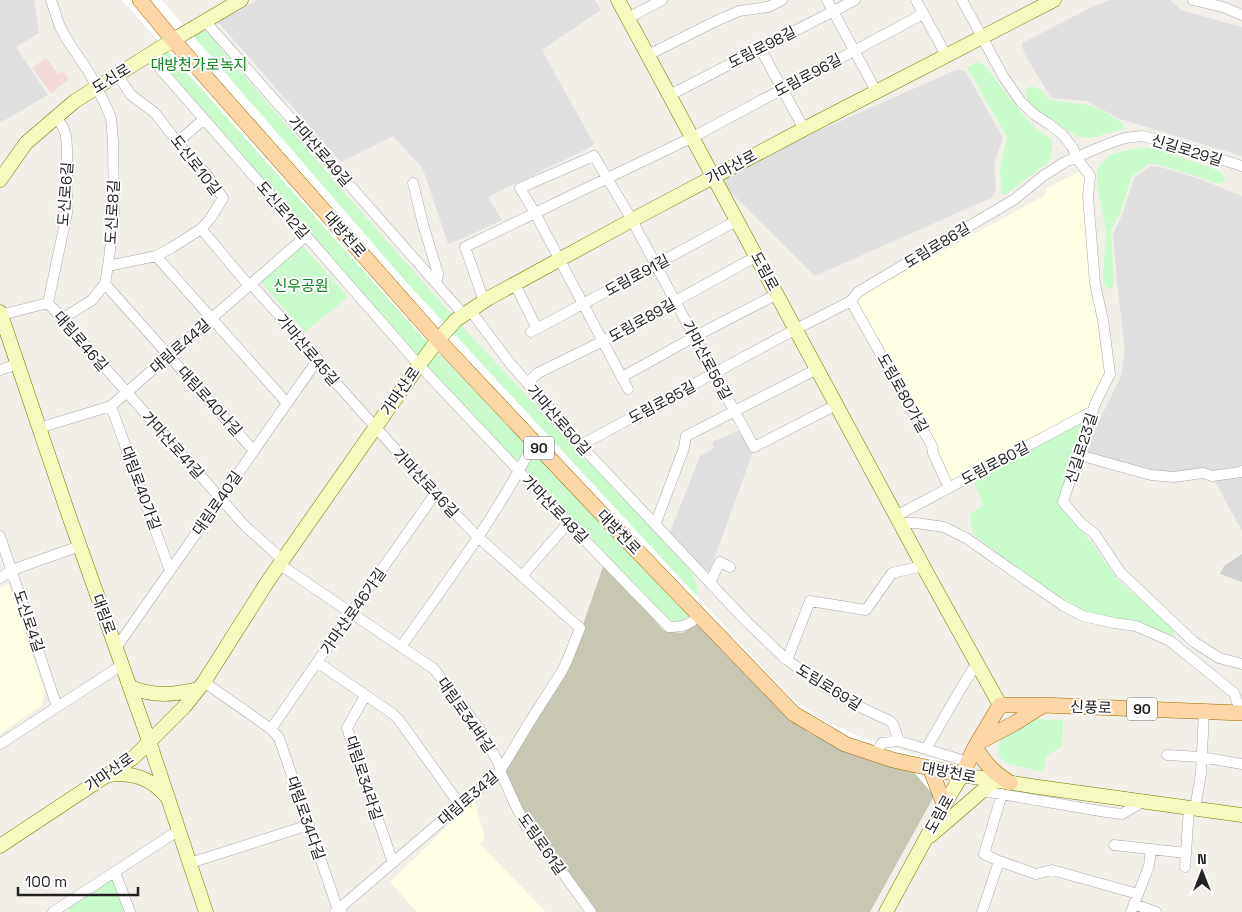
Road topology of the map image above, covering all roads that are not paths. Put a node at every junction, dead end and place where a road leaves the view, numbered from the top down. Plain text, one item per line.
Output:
1 (51, 0) edge
2 (140, 0) edge
3 (241, 0) edge
4 (618, 0) edge
5 (662, 0) edge
6 (782, 0) edge
7 (826, 0) edge
8 (855, 0) edge
9 (916, 0) edge
10 (962, 0) edge
11 (1052, 0) edge
12 (1193, 0) edge
13 (832, 11) junction
14 (923, 14) junction
15 (1242, 15) edge
16 (628, 18) junction
17 (205, 21) junction
18 (982, 37) junction
19 (173, 40) junction
20 (760, 48) junction
21 (854, 51) junction
22 (148, 55) junction
23 (648, 55) junction
24 (946, 55) junction
25 (117, 74) junction
26 (96, 87) junction
27 (782, 89) junction
28 (876, 92) junction
29 (670, 95) junction
30 (56, 117) junction
31 (204, 119) junction
32 (804, 129) junction
33 (692, 137) junction
34 (178, 143) junction
35 (1076, 157) junction
36 (1242, 166) edge
37 (714, 176) junction
38 (607, 178) junction
39 (0, 180) edge
40 (413, 183) dead end
41 (535, 213) junction
42 (632, 220) junction
43 (738, 220) junction
44 (203, 228) junction
45 (306, 236) junction
46 (156, 256) junction
47 (757, 256) junction
48 (560, 260) junction
49 (656, 264) junction
50 (108, 266) junction
51 (435, 282) junction
52 (105, 284) junction
53 (251, 284) junction
54 (515, 284) junction
55 (777, 294) junction
56 (484, 301) junction
57 (675, 301) junction
58 (851, 301) junction
59 (48, 303) junction
60 (583, 304) junction
61 (467, 312) junction
62 (0, 313) edge
63 (212, 318) junction
64 (62, 319) junction
65 (796, 329) junction
66 (694, 337) junction
67 (438, 340) junction
68 (603, 341) junction
69 (169, 356) junction
70 (318, 359) junction
71 (18, 364) junction
72 (418, 365) junction
73 (818, 369) junction
74 (0, 370) edge
75 (714, 374) junction
76 (622, 377) junction
77 (527, 383) junction
78 (628, 389) dead end
79 (126, 393) junction
80 (287, 403) junction
81 (836, 405) junction
82 (111, 406) junction
83 (734, 411) junction
84 (1093, 411) junction
85 (375, 427) junction
86 (39, 428) junction
87 (534, 442) junction
88 (581, 445) junction
89 (254, 451) junction
90 (1079, 455) junction
91 (1242, 471) edge
92 (520, 472) junction
93 (950, 488) junction
94 (435, 494) junction
95 (221, 498) junction
96 (898, 519) junction
97 (568, 523) junction
98 (655, 525) junction
99 (0, 536) edge
100 (478, 537) junction
101 (80, 546) junction
102 (281, 562) junction
103 (923, 566) junction
104 (730, 567) dead end
105 (12, 570) junction
106 (170, 571) junction
107 (522, 576) junction
108 (0, 578) edge
109 (708, 580) junction
110 (351, 613) junction
111 (700, 616) junction
112 (580, 628) joint
113 (401, 647) junction
114 (116, 648) junction
115 (787, 660) junction
116 (317, 662) junction
117 (977, 663) junction
118 (1242, 664) edge
119 (122, 665) junction
120 (130, 686) junction
121 (201, 686) junction
122 (365, 696) junction
123 (1000, 705) junction
124 (1042, 705) junction
125 (57, 707) junction
126 (1204, 711) junction
127 (1242, 713) edge
128 (271, 729) junction
129 (149, 741) junction
130 (899, 741) junction
131 (0, 744) edge
132 (977, 745) junction
133 (926, 749) junction
134 (875, 754) junction
135 (1167, 755) dead end
136 (1202, 757) junction
137 (1242, 764) edge
138 (930, 768) junction
139 (965, 769) junction
140 (500, 771) junction
141 (105, 776) junction
142 (925, 783) dead end
143 (1002, 786) junction
144 (168, 798) junction
145 (460, 805) junction
146 (942, 808) junction
147 (1192, 808) junction
148 (1242, 815) edge
149 (309, 826) junction
150 (179, 830) junction
151 (924, 841) junction
152 (1114, 845) dead end
153 (0, 846) edge
154 (1151, 849) junction
155 (1186, 853) junction
156 (999, 861) junction
157 (190, 863) junction
158 (392, 863) junction
159 (1185, 867) dead end
160 (115, 872) junction
161 (1134, 903) edge
162 (59, 910) edge
163 (338, 911) edge
164 (130, 912) edge
165 (206, 912) edge
166 (591, 912) edge
167 (886, 912) edge
168 (982, 912) edge
169 (1156, 912) edge

1 - 26 street, 도신로8길
2 - 19 main road, 대방천로 / 90
3 - 17 main road, 도신로
4 - 16 main road, 도림로
5 - 16 street
6 - 23 street
7 - 13 street
8 - 13 street, 도림로98길
9 - 14 street
10 - 18 street, 신길로23길
11 - 18 main road, 가마산로
12 - 15 street
13 - 20 street, 도림로98길
13 - 21 street
14 - 21 street, 도림로96길
14 - 24 street
16 - 23 main road, 도림로
17 - 19 main road, 도신로
17 - 51 street, 가마산로49길
18 - 24 main road, 가마산로
18 - 35 street, 신길로23길
19 - 22 main road, 도신로
19 - 67 main road, 대방천로 / 90
20 - 27 street
20 - 29 street, 도림로98길
21 - 27 street, 도림로96길
21 - 28 street
22 - 25 main road, 도신로
22 - 31 street, 도신로12길
23 - 29 main road, 도림로
24 - 28 main road, 가마산로
25 - 26 main road, 도신로
25 - 34 street, 도신로10길
26 - 30 main road, 도신로
26 - 50 street, 도신로8길
27 - 32 street
27 - 33 street, 도림로96길
28 - 32 main road, 가마산로
29 - 33 main road, 도림로
30 - 39 main road, 도신로
30 - 59 street, 도신로6길
31 - 34 street
31 - 45 street, 도신로12길
32 - 37 main road, 가마산로
33 - 37 main road, 도림로
33 - 38 street
34 - 44 street, 도신로10길
35 - 36 street, 신길로29길
35 - 58 street, 도림로86길
35 - 84 street, 신길로23길
37 - 42 main road, 가마산로
37 - 43 main road, 도림로
38 - 41 street
38 - 41 street
38 - 42 street
40 - 51 street
41 - 48 street
41 - 56 street
42 - 48 main road, 가마산로
42 - 49 street, 가마산로56길
43 - 47 main road, 도림로
43 - 49 street, 도림로91길
44 - 46 street, 도신로10길
44 - 53 street, 가마산로45길
45 - 53 street, 대림로44길
45 - 72 street, 도신로12길
46 - 50 street, 도신로10길
46 - 63 street
47 - 55 main road, 도림로
47 - 57 street, 도림로89길
48 - 54 main road, 가마산로
48 - 60 street
49 - 57 street, 가마산로56길
49 - 60 street, 도림로91길
50 - 52 street, 도신로8길
51 - 61 street, 가마산로49길
52 - 64 street
52 - 69 street, 대림로40나길
53 - 63 street, 대림로44길
53 - 70 street, 가마산로45길
54 - 56 main road, 가마산로
54 - 60 street, 도림로91길
55 - 65 main road, 도림로
55 - 66 street
56 - 61 main road, 가마산로
57 - 66 street, 가마산로56길
57 - 68 street, 도림로89길
58 - 65 street, 도림로86길
58 - 93 street, 도림로80가길
59 - 62 street, 대림로46길
59 - 64 street, 대림로46길
60 - 68 street
61 - 67 main road, 가마산로
61 - 77 street, 가마산로50길
62 - 71 main road, 대림로
63 - 69 street, 대림로44길
63 - 80 street
64 - 79 street, 대림로46길
65 - 73 main road, 도림로
65 - 75 street, 도림로85길
66 - 75 street, 가마산로56길
66 - 76 street
67 - 72 main road, 가마산로
67 - 87 main road, 대방천로 / 90
68 - 76 street
68 - 77 street, 도림로89길
69 - 79 street, 대림로44길
69 - 89 street, 대림로40나길
70 - 80 street, 대림로40길
70 - 85 street, 가마산로45길
71 - 74 street
71 - 86 main road, 대림로
72 - 85 main road, 가마산로
72 - 92 street, 가마산로48길
73 - 81 main road, 도림로
73 - 83 street
75 - 83 street, 가마산로56길
75 - 88 street, 도림로85길
76 - 78 street
77 - 88 street, 가마산로50길
79 - 82 street, 대림로44길
79 - 95 street, 가마산로41길
80 - 89 street, 대림로40길
81 - 83 street, 가마산로56길
81 - 96 main road, 도림로
82 - 86 street, 대림로44길
82 - 106 street, 대림로40가길
83 - 98 street
84 - 90 street, 신길로23길
84 - 93 street, 도림로80길
85 - 94 street, 가마산로46길
85 - 102 main road, 가마산로
86 - 101 main road, 대림로
87 - 92 street
87 - 111 main road, 대방천로 / 90
88 - 98 street, 가마산로50길
89 - 95 street, 대림로40길
90 - 91 street
90 - 118 street, 신길로23길
92 - 97 street, 가마산로48길
92 - 100 street
93 - 96 street, 도림로80길
94 - 100 street, 가마산로46길
94 - 110 street, 가마산로46가길
95 - 102 street, 가마산로41길
95 - 106 street, 대림로40길
96 - 103 main road, 도림로
96 - 127 street, 신풍로
97 - 107 street
97 - 111 street, 가마산로48길
98 - 109 street, 가마산로50길
99 - 105 street, 도신로4길
100 - 107 street, 가마산로46길
100 - 113 street
101 - 105 street
101 - 114 main road, 대림로
102 - 110 street
102 - 121 main road, 가마산로
103 - 115 street
103 - 117 main road, 도림로
104 - 109 street
105 - 108 street
105 - 125 street, 도신로4길
106 - 114 street, 대림로40길
107 - 112 street, 가마산로46길
109 - 115 street, 도림로69길
110 - 113 street, 대림로34바길
110 - 116 street, 가마산로46가길
111 - 134 main road, 대방천로 / 90
112 - 140 street, 대림로34길
113 - 140 street, 대림로34바길
114 - 119 main road, 대림로
115 - 130 street, 도림로69길
116 - 122 street
116 - 128 street, 가마산로46가길
117 - 123 main road, 도림로
117 - 133 street
119 - 120 main road, 대림로
119 - 125 street
120 - 121 main road
120 - 129 main road, 대림로
121 - 128 street
121 - 129 main road, 가마산로
122 - 145 street
122 - 158 street, 대림로34라길
123 - 124 main road, 신풍로 / 90
123 - 132 main road, 도림로
124 - 126 main road, 신풍로 / 90
124 - 132 main road
125 - 131 street
126 - 127 main road, 신풍로 / 90
126 - 136 street
128 - 149 street, 대림로34다길
129 - 141 main road, 가마산로
129 - 144 main road, 대림로
130 - 133 street
130 - 134 street
132 - 139 main road, 도림로
132 - 143 main road
133 - 139 street
134 - 138 main road, 대방천로 / 90
135 - 136 street
136 - 137 street
136 - 147 street
138 - 139 main road, 대방천로 / 90
138 - 146 main road
139 - 143 main road, 대방천로
139 - 146 main road, 도림로
140 - 145 street, 대림로34길
140 - 166 street, 도림로61길
141 - 144 main road
141 - 153 main road, 가마산로
142 - 146 street
143 - 147 main road, 대방천로
143 - 151 main road
143 - 156 street
144 - 150 main road, 대림로
145 - 158 street, 대림로34길
146 - 151 main road, 도림로
147 - 148 main road, 대방천로
147 - 155 street
149 - 157 street
149 - 163 street, 대림로34다길
150 - 157 main road, 대림로
150 - 160 street
151 - 167 main road, 도림로
152 - 154 street
154 - 155 street
154 - 161 street
155 - 159 street
156 - 161 street
156 - 168 street
157 - 165 main road, 대림로
158 - 163 street, 대림로34길
160 - 162 street
160 - 164 street
161 - 169 street

